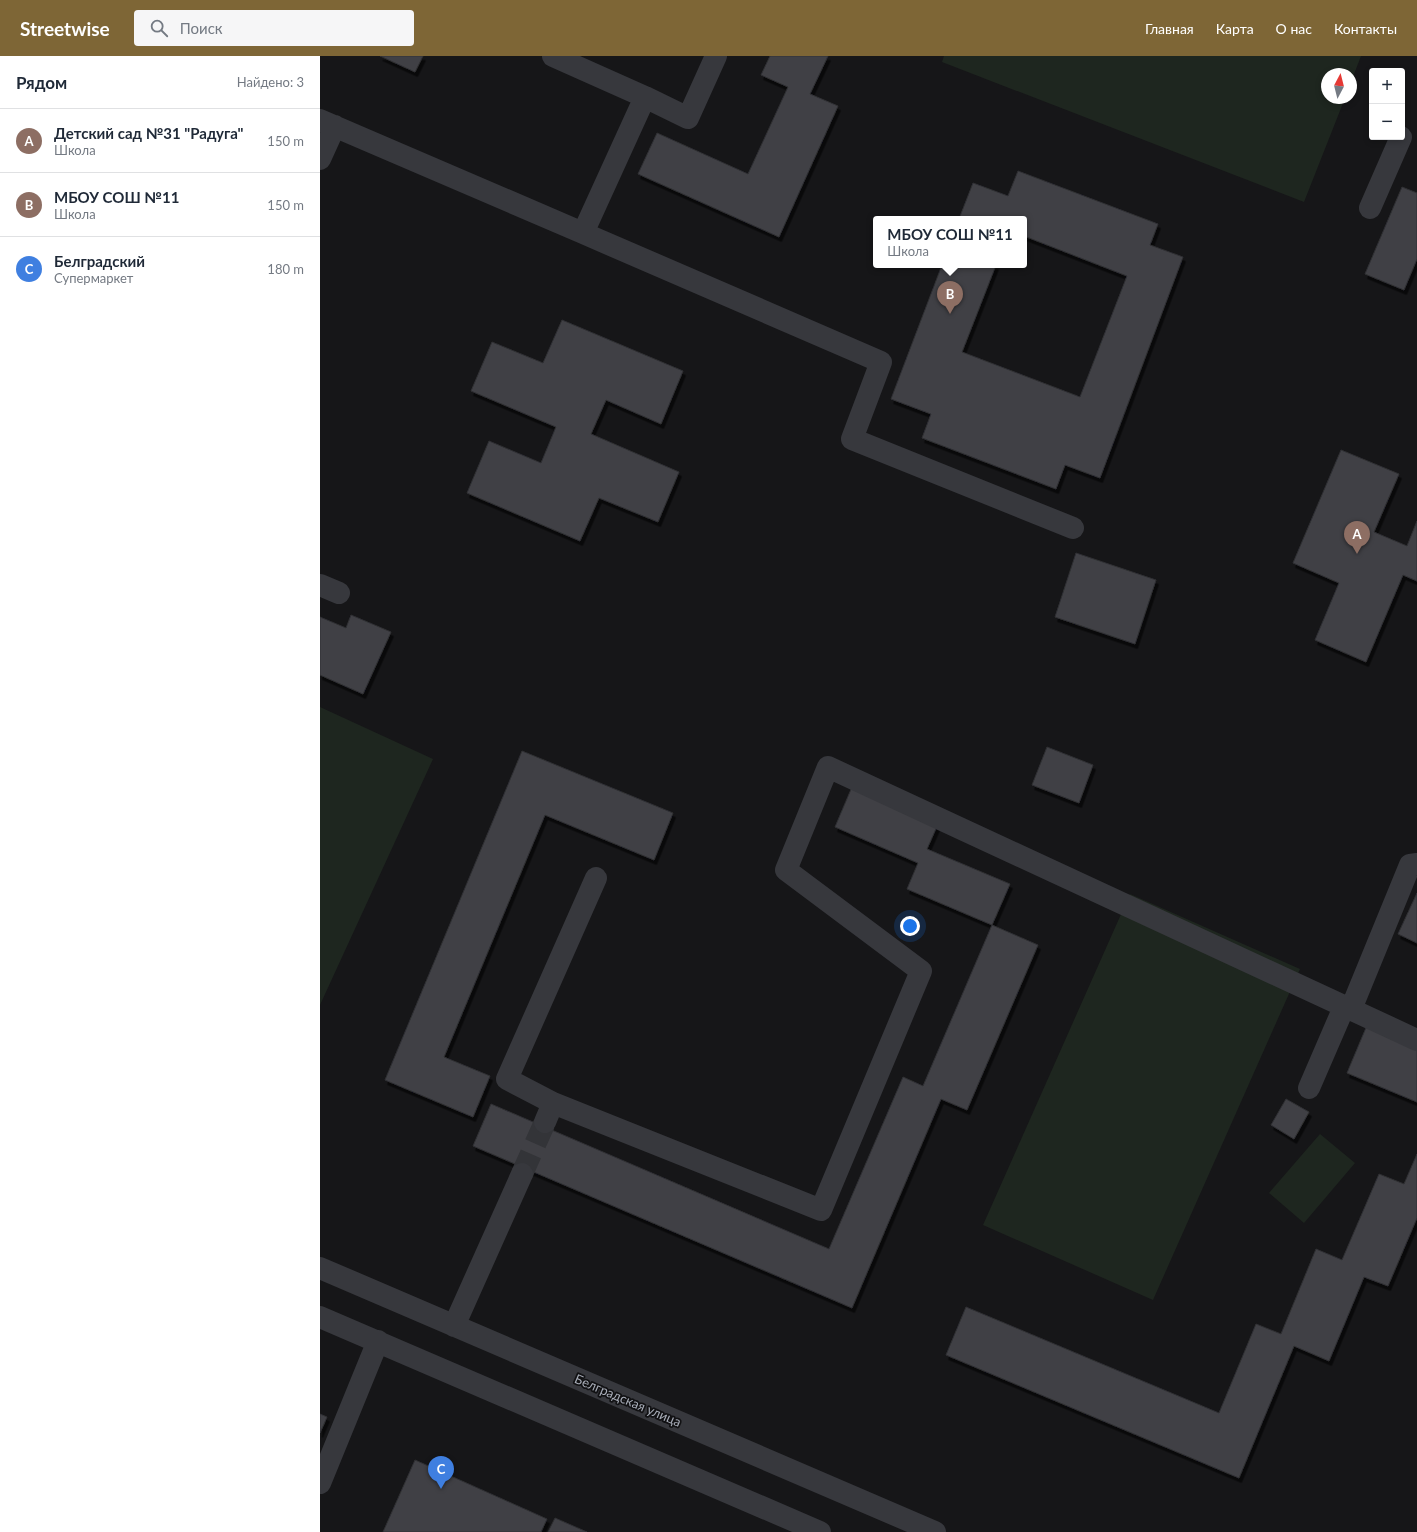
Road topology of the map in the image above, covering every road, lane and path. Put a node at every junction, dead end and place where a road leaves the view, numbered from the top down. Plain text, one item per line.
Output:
1 (553, 56) edge
2 (716, 56) edge
3 (645, 97) junction
4 (328, 123) edge
5 (1405, 135) edge
6 (1417, 138) edge
7 (1400, 140) edge
8 (320, 159) edge
9 (1370, 208) dead end
10 (583, 233) junction
11 (1073, 528) dead end
12 (1417, 864) edge
13 (596, 878) dead end
14 (1348, 1008) junction
15 (1417, 1040) edge
16 (1309, 1088) dead end
17 (522, 1174) tunnel mouth
18 (320, 1268) edge
19 (320, 1317) edge
20 (454, 1326) junction
21 (378, 1341) junction
22 (320, 1483) edge
23 (818, 1532) edge
24 (935, 1532) edge

1 - 3 street
2 - 3 street
3 - 10 street
4 - 8 street
4 - 10 street
5 - 6 street
7 - 9 street
10 - 11 street
12 - 14 street
13 - 14 street
14 - 15 street
14 - 16 street
17 - 20 street
18 - 20 street, Белградская улица
19 - 21 street
20 - 24 street, Белградская улица
21 - 22 street
21 - 23 street

